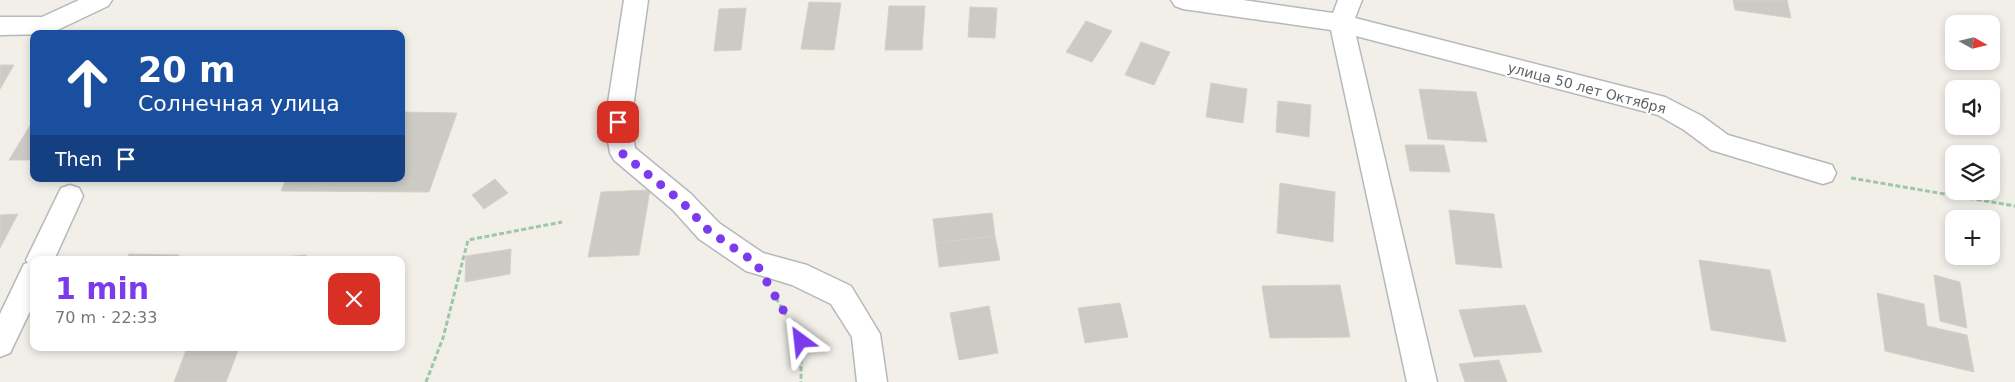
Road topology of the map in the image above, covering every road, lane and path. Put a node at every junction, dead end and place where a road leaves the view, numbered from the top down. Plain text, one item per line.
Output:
1 (100, 0) edge
2 (636, 0) edge
3 (1183, 0) edge
4 (1345, 11) edge
5 (0, 26) edge
6 (1823, 173) joint
7 (70, 196) dead end
8 (2015, 206) edge
9 (562, 222) dead end
10 (42, 256) edge
11 (756, 263) junction
12 (30, 281) edge
13 (0, 344) edge
14 (426, 382) edge
15 (801, 382) edge
16 (872, 382) edge
17 (1422, 382) edge

1 - 5 street
2 - 11 street
3 - 4 street, улица 50 лет Октября
4 - 6 street, улица 50 лет Октября
4 - 17 street
6 - 8 path
7 - 10 street
9 - 14 path
11 - 15 path
11 - 16 street
12 - 13 street

